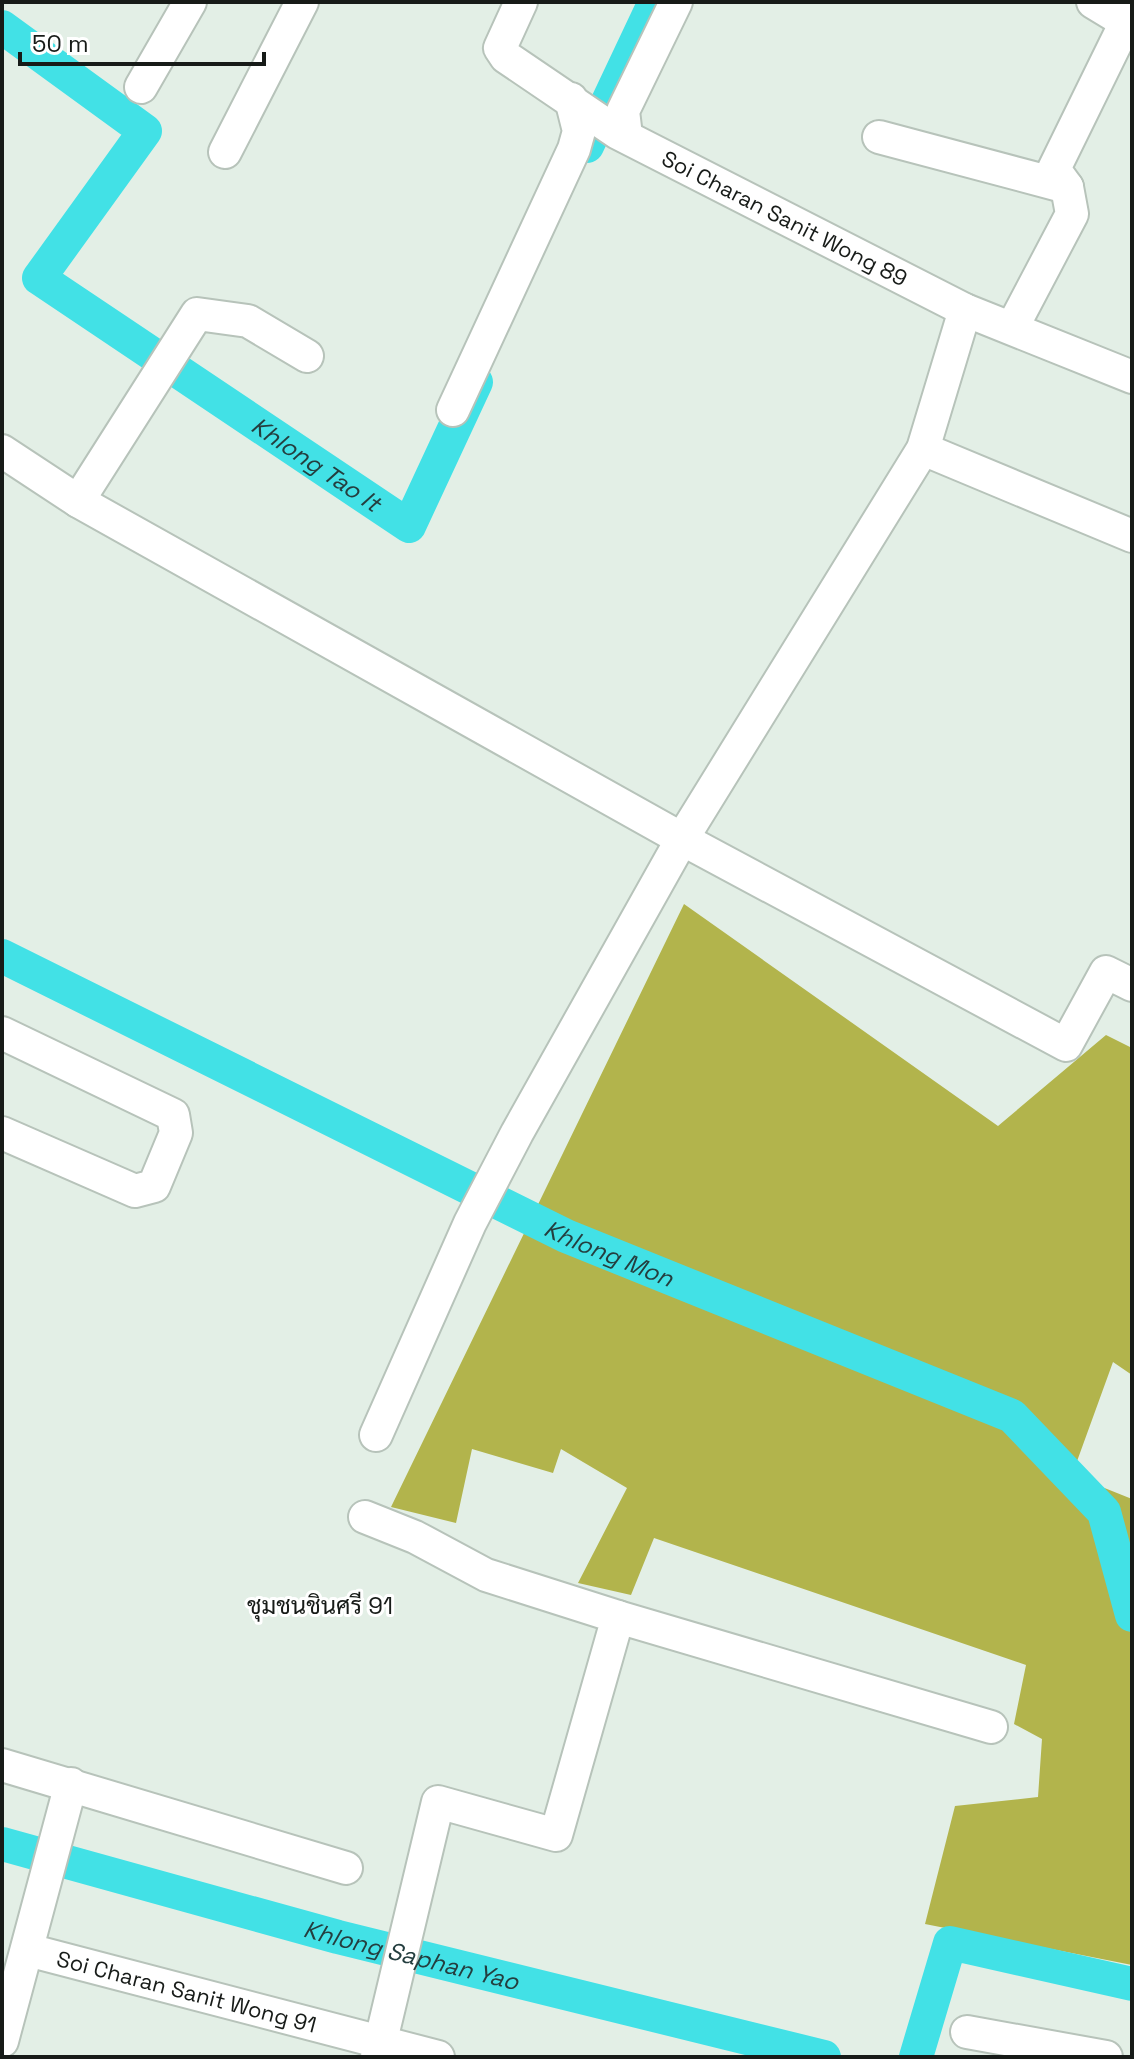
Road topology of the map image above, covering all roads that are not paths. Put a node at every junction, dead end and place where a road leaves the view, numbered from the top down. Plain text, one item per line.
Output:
1 (190, 2) edge
2 (302, 2) edge
3 (521, 2) edge
4 (676, 2) edge
5 (1093, 2) edge
6 (1129, 16) edge
7 (141, 87) dead end
8 (578, 104) junction
9 (622, 134) junction
10 (879, 137) dead end
11 (225, 152) dead end
12 (1067, 187) junction
13 (965, 310) junction
14 (1012, 328) junction
15 (307, 356) dead end
16 (1132, 377) edge
17 (453, 410) dead end
18 (923, 449) junction
19 (2, 451) edge
20 (78, 501) junction
21 (1132, 536) edge
22 (682, 839) junction
23 (1132, 985) edge
24 (2, 1033) edge
25 (2, 1133) edge
26 (376, 1435) dead end
27 (365, 1517) dead end
28 (618, 1617) junction
29 (991, 1727) dead end
30 (2, 1765) edge
31 (70, 1787) junction
32 (346, 1868) dead end
33 (31, 1938) junction
34 (967, 2032) dead end
35 (2, 2041) edge
36 (381, 2041) edge
37 (438, 2057) edge
38 (1106, 2057) edge

1 - 7 street
2 - 11 street
3 - 8 street, Soi Charan Sanit Wong 89
4 - 9 street
5 - 6 street
6 - 12 street
8 - 9 street, Soi Charan Sanit Wong 89
8 - 17 street
9 - 13 street, Soi Charan Sanit Wong 89
10 - 12 street
12 - 14 street
13 - 14 street, Soi Charan Sanit Wong 89
13 - 18 street
14 - 16 street, Soi Charan Sanit Wong 89
15 - 20 street
18 - 21 street
18 - 22 street
19 - 20 street
20 - 22 street
22 - 23 street
22 - 26 street
24 - 25 street
27 - 28 street
28 - 29 street
28 - 36 street
30 - 31 street
31 - 32 street
31 - 33 street
33 - 35 street, Soi Charan Sanit Wong 91
33 - 36 street, Soi Charan Sanit Wong 91
34 - 38 street
36 - 37 street, Soi Charan Sanit Wong 91

